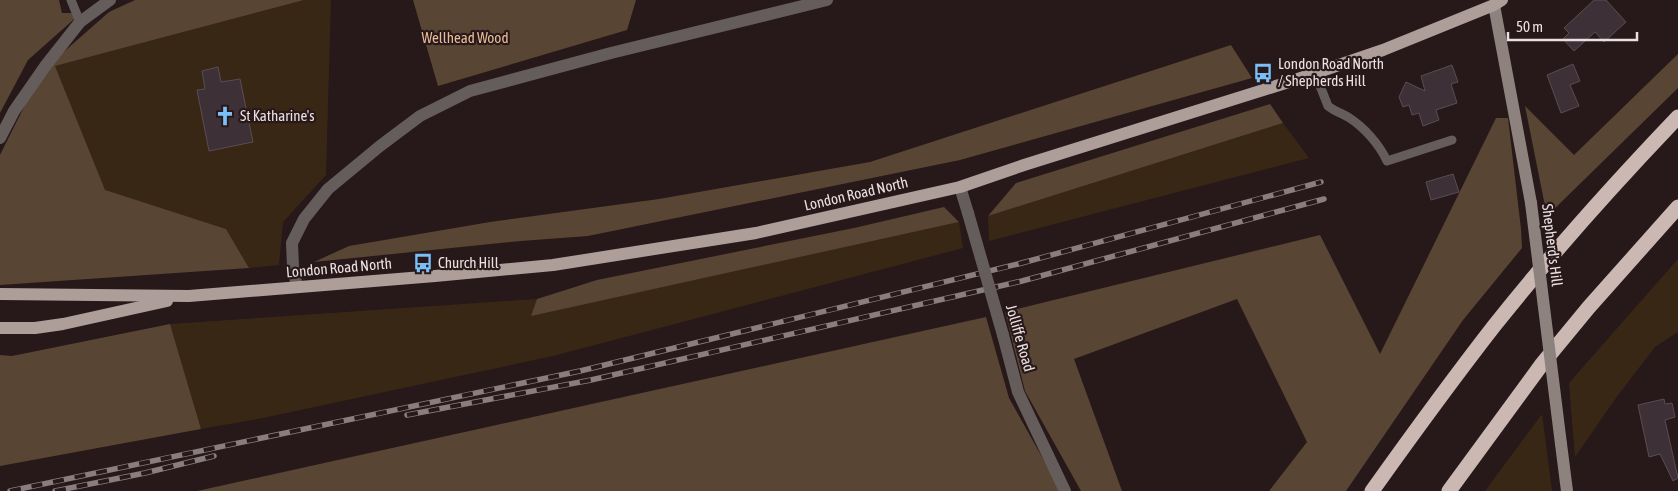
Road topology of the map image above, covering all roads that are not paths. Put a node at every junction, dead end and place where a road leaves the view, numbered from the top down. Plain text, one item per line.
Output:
1 (71, 0) edge
2 (110, 0) edge
3 (827, 0) edge
4 (1498, 3) edge
5 (80, 22) junction
6 (1315, 73) junction
7 (1678, 117) edge
8 (0, 138) edge
9 (1452, 140) dead end
10 (960, 187) junction
11 (1678, 207) edge
12 (297, 287) junction
13 (0, 294) edge
14 (189, 296) junction
15 (0, 328) edge
16 (1066, 491) edge
17 (1372, 491) edge
18 (1449, 491) edge
19 (1567, 491) edge

1 - 5 lane
2 - 5 street
3 - 12 street
4 - 6 main road, London Road North
4 - 19 main road, Shepherd's Hill, bridge
5 - 8 street
6 - 9 lane
6 - 10 main road, London Road North
7 - 17 highway
10 - 12 main road, London Road North
10 - 16 street, Jolliffe Road, bridge
11 - 18 highway
12 - 14 main road, London Road North
13 - 14 main road, London Road North
14 - 15 main road, London Road North

